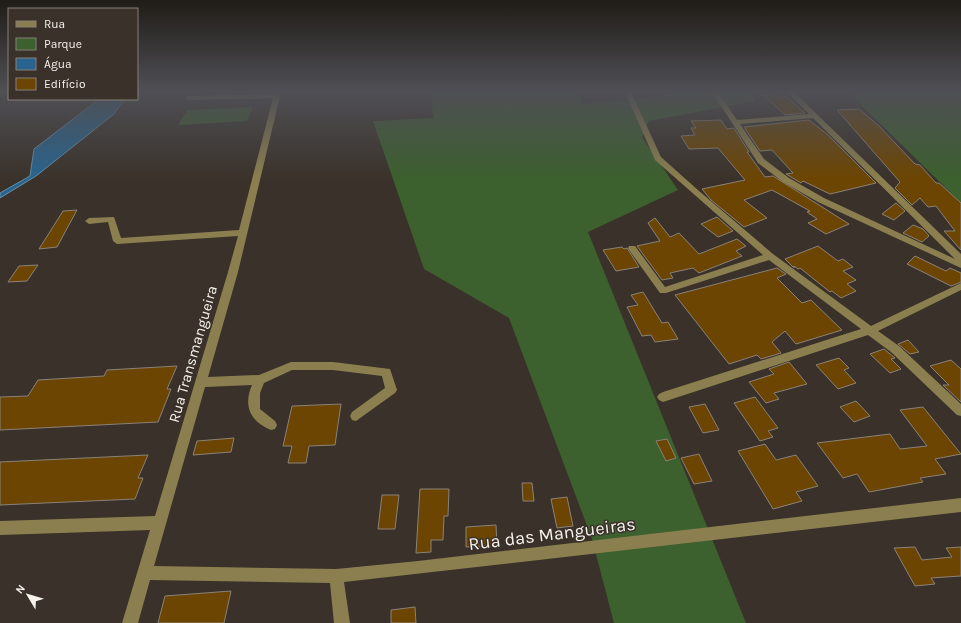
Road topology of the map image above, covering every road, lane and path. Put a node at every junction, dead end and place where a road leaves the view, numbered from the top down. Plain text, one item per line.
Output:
1 (271, 121) edge
2 (641, 121) edge
3 (748, 121) edge
4 (821, 121) edge
5 (735, 122) joint
6 (89, 221) dead end
7 (243, 233) junction
8 (632, 248) dead end
9 (770, 256) junction
10 (961, 259) edge
11 (961, 265) edge
12 (961, 286) edge
13 (871, 330) junction
14 (260, 380) junction
15 (201, 382) junction
16 (663, 397) dead end
17 (961, 411) edge
18 (356, 416) dead end
19 (271, 425) dead end
20 (961, 505) edge
21 (160, 523) junction
22 (0, 528) edge
23 (146, 573) junction
24 (336, 576) junction
25 (130, 623) edge
26 (342, 623) edge

1 - 7 street, Rua Transmangueira
2 - 9 street
3 - 5 street
4 - 10 street
5 - 11 street
6 - 7 street
7 - 15 street, Rua Transmangueira
8 - 9 street
9 - 13 street
12 - 13 street
13 - 16 street
13 - 17 street
14 - 15 street
14 - 18 street
14 - 19 street
15 - 21 street, Rua Transmangueira
20 - 24 street, Rua das Mangueiras
21 - 22 street
21 - 23 street, Rua Transmangueira
23 - 24 street, Rua das Mangueiras
23 - 25 street, Rua Transmangueira
24 - 26 street

